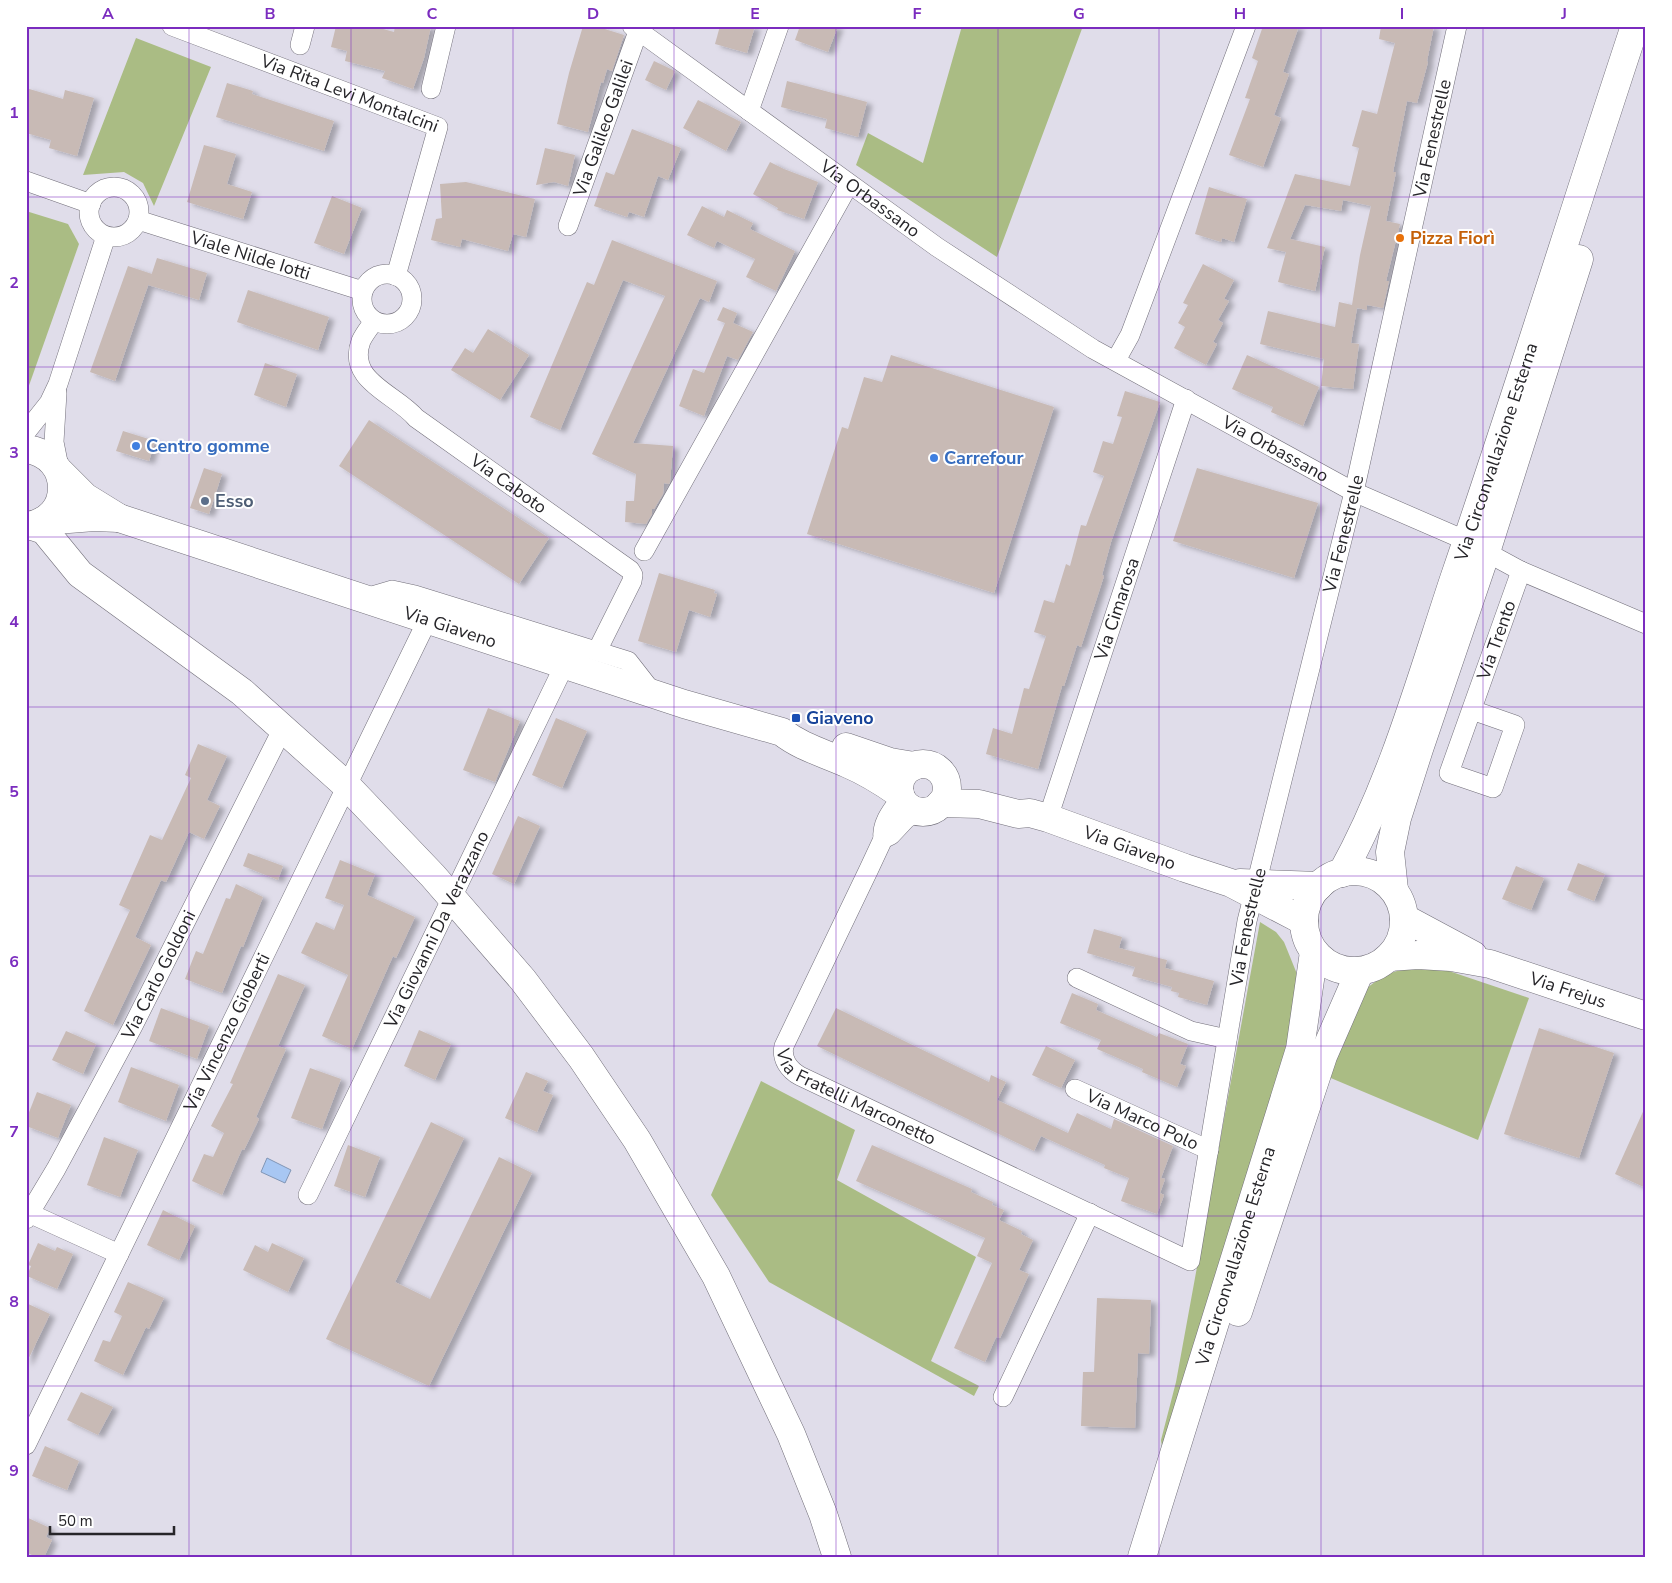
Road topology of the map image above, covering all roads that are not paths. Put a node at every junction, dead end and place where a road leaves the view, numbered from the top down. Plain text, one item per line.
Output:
1 (172, 26) edge
2 (304, 26) edge
3 (446, 26) edge
4 (779, 26) edge
5 (1246, 26) edge
6 (1458, 26) edge
7 (1635, 26) edge
8 (637, 28) edge
9 (300, 46) dead end
10 (1646, 47) edge
11 (431, 89) dead end
12 (749, 111) junction
13 (26, 181) edge
14 (849, 184) junction
15 (90, 204) junction
16 (138, 220) junction
17 (568, 226) dead end
18 (106, 236) junction
19 (396, 276) junction
20 (363, 291) junction
21 (374, 321) junction
22 (1116, 360) junction
23 (58, 384) junction
24 (1186, 399) junction
25 (26, 432) edge
26 (26, 449) edge
27 (60, 472) junction
28 (1354, 492) junction
29 (119, 518) junction
30 (34, 525) edge
31 (1477, 547) junction
32 (644, 551) dead end
33 (1521, 571) junction
34 (365, 598) junction
35 (428, 619) junction
36 (1646, 624) edge
37 (596, 651) junction
38 (565, 664) junction
39 (652, 693) junction
40 (1472, 710) dead end
41 (283, 728) junction
42 (782, 732) junction
43 (347, 786) junction
44 (921, 797) junction
45 (1039, 816) junction
46 (1342, 873) junction
47 (1319, 886) junction
48 (1247, 887) junction
49 (1394, 890) junction
50 (452, 898) junction
51 (1404, 918) junction
52 (1304, 921) junction
53 (1314, 952) junction
54 (1389, 957) junction
55 (1490, 964) junction
56 (1360, 971) junction
57 (1077, 978) dead end
58 (1646, 1016) edge
59 (1227, 1039) junction
60 (1076, 1089) dead end
61 (1209, 1150) junction
62 (308, 1195) dead end
63 (1090, 1213) junction
64 (28, 1216) edge
65 (119, 1254) junction
66 (1190, 1261) joint
67 (1003, 1397) dead end
68 (26, 1445) edge
69 (837, 1557) edge
70 (1142, 1557) edge
71 (1160, 1557) edge

1 - 19 street, Via Rita Levi Montalcini
2 - 9 street
3 - 11 street
4 - 12 street
5 - 22 street
6 - 28 street, Via Fenestrelle
7 - 31 main road, Via Circonvallazione Esterna
8 - 12 street, Via Orbassano
8 - 17 street, Via Galileo Galilei
10 - 31 main road, Via Circonvallazione Esterna
12 - 14 street, Via Orbassano
13 - 15 street
14 - 22 street, Via Orbassano
14 - 32 street
15 - 16 street
15 - 18 street
16 - 18 street
16 - 20 street, Viale Nilde Iotti
18 - 23 street
19 - 20 street
19 - 21 street
20 - 21 street
21 - 37 street, Via Caboto
22 - 24 street, Via Orbassano
23 - 25 street
23 - 27 street
24 - 28 street, Via Orbassano
24 - 45 street, Via Cimarosa
26 - 27 main road, Via Giaveno
27 - 29 main road, Via Giaveno
27 - 30 main road
28 - 31 street, Via Orbassano
28 - 48 street, Via Fenestrelle
29 - 30 main road, Via Giaveno
29 - 34 main road, Via Giaveno
30 - 41 main road
31 - 33 street
31 - 46 main road, Via Circonvallazione Esterna
31 - 49 main road, Via Circonvallazione Esterna
33 - 36 street
33 - 40 street, Via Trento
34 - 35 main road, Via Giaveno
34 - 37 street
35 - 38 main road, Via Giaveno
35 - 43 street, Via Vincenzo Gioberti
37 - 39 street
38 - 39 main road, Via Giaveno
38 - 50 street, Via Giovanni Da Verazzano
39 - 42 main road, Via Giaveno
41 - 43 main road
41 - 64 street, Via Carlo Goldoni
42 - 44 main road, Via Giaveno
42 - 44 main road, Via Giaveno
43 - 50 main road
43 - 65 street, Via Vincenzo Gioberti
44 - 45 main road, Via Giaveno
44 - 63 street, Via Fratelli Marconetto
45 - 48 main road, Via Giaveno
46 - 47 main road
46 - 49 main road
47 - 48 main road, Via Giaveno
47 - 52 main road
48 - 52 main road, Via Giaveno
48 - 59 street, Via Fenestrelle
49 - 51 main road, Via Circonvallazione Esterna
50 - 62 street, Via Giovanni Da Verazzano
50 - 69 main road
51 - 54 main road, Via Circonvallazione Esterna
51 - 55 main road, Via Frejus
52 - 53 main road, Via Circonvallazione Esterna
53 - 56 main road
53 - 70 main road, Via Circonvallazione Esterna
54 - 55 main road, Via Frejus
54 - 56 main road, Via Circonvallazione Esterna
55 - 58 main road, Via Frejus
56 - 71 main road, Via Circonvallazione Esterna
57 - 59 street
59 - 61 street, Via Fenestrelle
60 - 61 street, Via Marco Polo
61 - 66 street, Via Fenestrelle
63 - 66 street, Via Fratelli Marconetto
63 - 67 street
64 - 65 street
65 - 68 street, Via Vincenzo Gioberti

